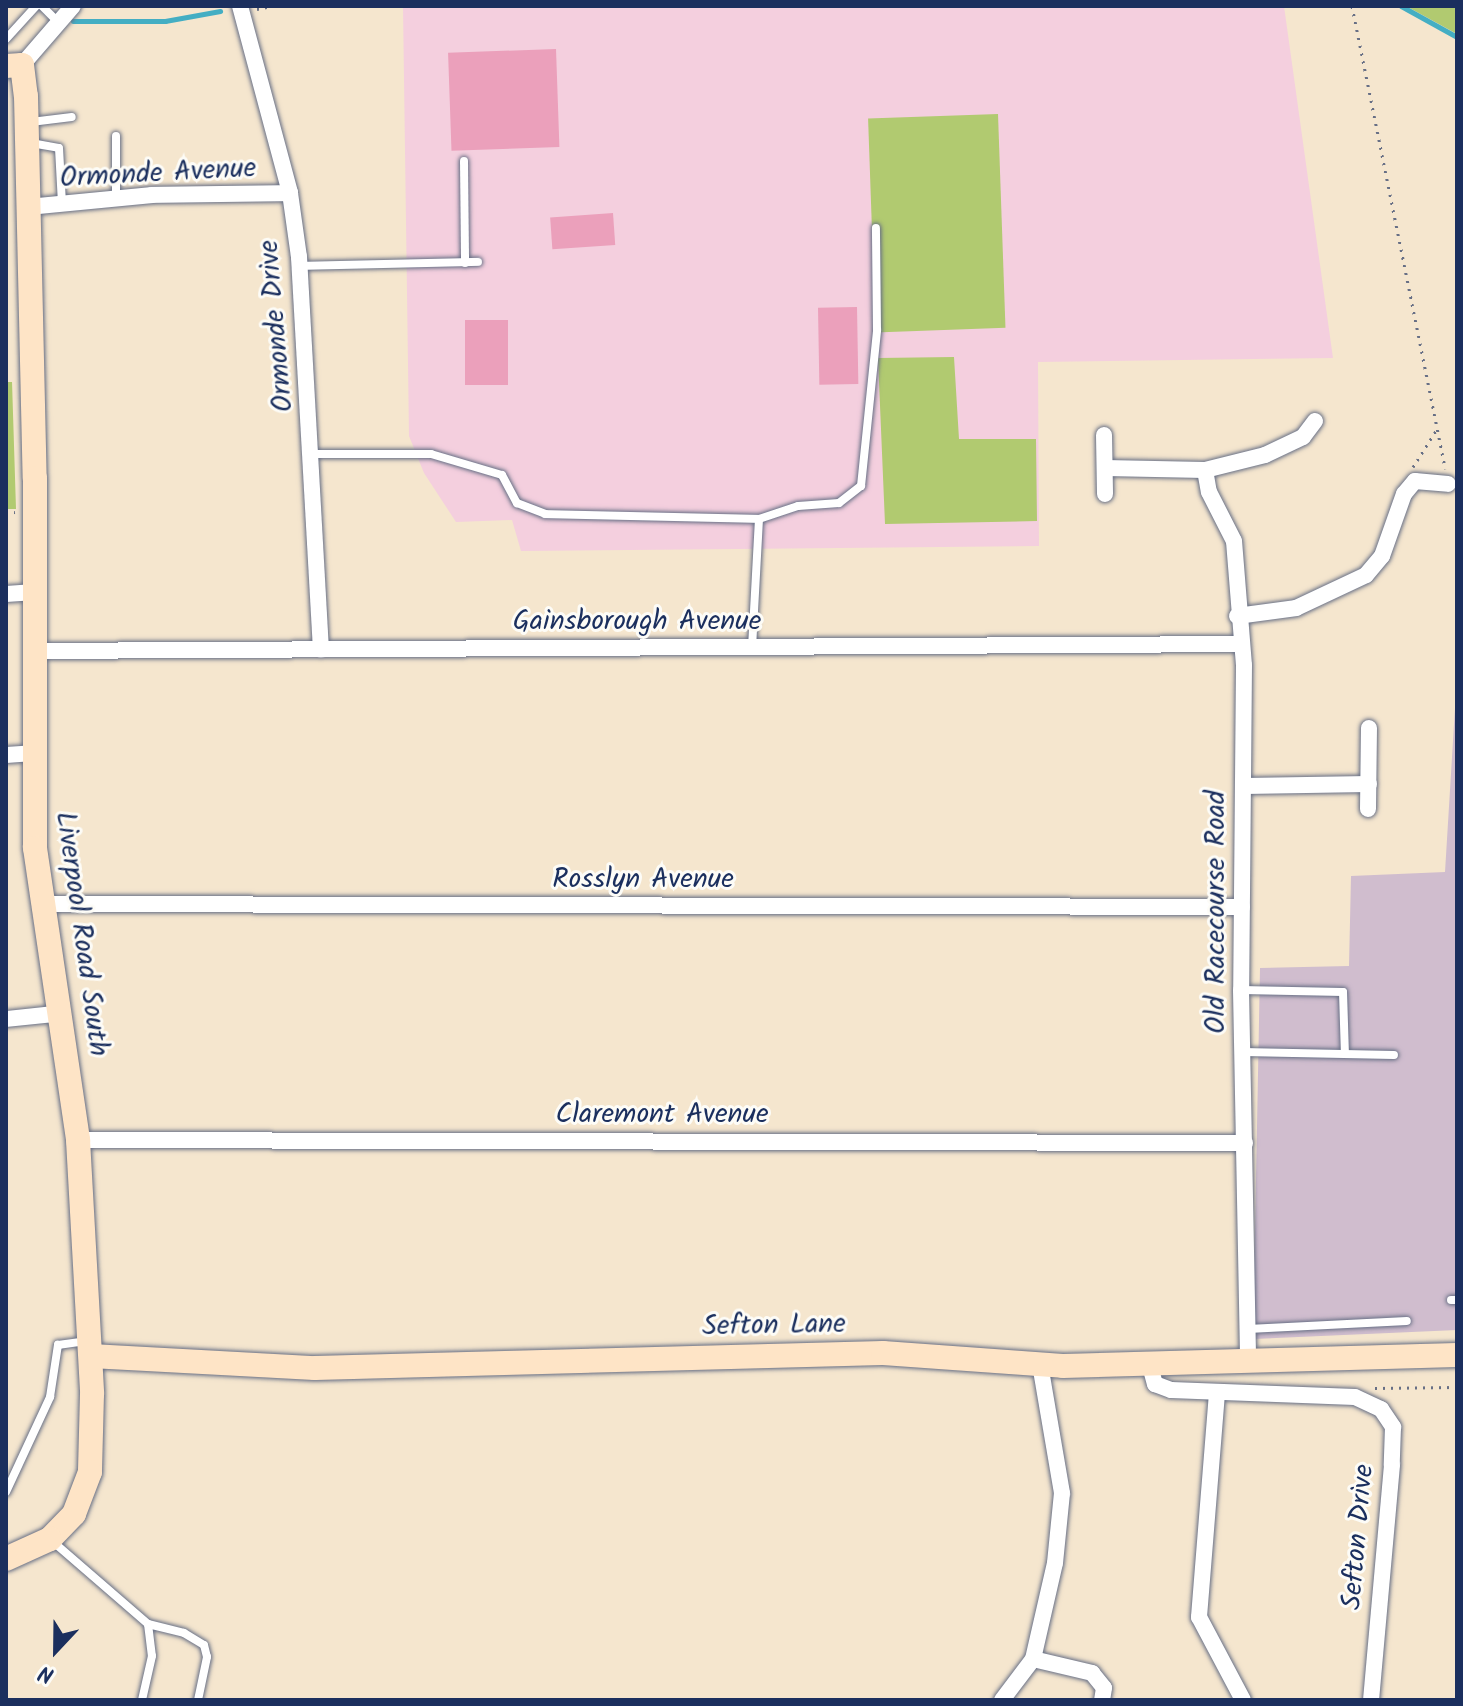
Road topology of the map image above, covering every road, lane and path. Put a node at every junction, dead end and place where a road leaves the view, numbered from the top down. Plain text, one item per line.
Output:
1 (36, 6) edge
2 (42, 6) edge
3 (73, 6) edge
4 (240, 6) edge
5 (1352, 6) edge
6 (56, 20) junction
7 (6, 39) edge
8 (14, 65) edge
9 (72, 117) dead end
10 (27, 133) junction
11 (116, 136) dead end
12 (464, 161) dead end
13 (290, 193) junction
14 (116, 199) junction
15 (62, 205) junction
16 (28, 207) junction
17 (876, 228) dead end
18 (478, 262) dead end
19 (465, 263) junction
20 (300, 266) junction
21 (1315, 421) dead end
22 (1437, 429) junction
23 (1104, 435) dead end
24 (314, 454) junction
25 (1105, 468) junction
26 (1205, 470) junction
27 (1448, 484) joint
28 (1105, 494) dead end
29 (1404, 494) junction
30 (759, 519) junction
31 (35, 592) junction
32 (6, 594) edge
33 (1237, 616) junction
34 (1239, 644) junction
35 (752, 648) junction
36 (321, 649) junction
37 (34, 651) junction
38 (1369, 728) dead end
39 (33, 753) junction
40 (6, 755) edge
41 (1369, 784) junction
42 (1244, 786) junction
43 (1368, 809) dead end
44 (44, 904) junction
45 (1242, 907) junction
46 (1241, 990) junction
47 (63, 1013) junction
48 (6, 1019) edge
49 (1243, 1052) junction
50 (1345, 1054) junction
51 (1394, 1055) dead end
52 (78, 1140) junction
53 (1245, 1143) junction
54 (1407, 1321) dead end
55 (1247, 1329) junction
56 (91, 1349) junction
57 (1457, 1355) edge
58 (1248, 1360) junction
59 (1149, 1362) junction
60 (1040, 1364) junction
61 (1457, 1387) edge
62 (1217, 1393) junction
63 (1355, 1397) junction
64 (6, 1492) edge
65 (50, 1539) junction
66 (6, 1559) edge
67 (148, 1624) junction
68 (1033, 1659) junction
69 (142, 1700) edge
70 (198, 1700) edge
71 (1002, 1700) edge
72 (1102, 1700) edge
73 (1243, 1700) edge
74 (1371, 1700) edge

1 - 7 lane
2 - 6 lane
3 - 6 street, Liverpool Road South
4 - 13 street, Ormonde Drive
5 - 22 path
6 - 8 street, Liverpool Road South
8 - 10 main road, Liverpool Road South
9 - 10 lane
10 - 15 lane
10 - 16 main road, Liverpool Road South
11 - 14 lane
12 - 19 lane
13 - 14 street, Ormonde Avenue
13 - 20 street, Ormonde Drive
14 - 15 street, Ormonde Avenue
15 - 16 street, Ormonde Avenue
16 - 31 main road, Liverpool Road South
17 - 30 lane
18 - 19 lane
19 - 20 lane
20 - 24 street, Ormonde Drive
21 - 26 street
22 - 27 path
22 - 29 path
23 - 25 street
24 - 30 lane
24 - 36 street, Ormonde Drive
25 - 26 street
25 - 28 street
26 - 33 street, Old Racecourse Road
27 - 29 street
29 - 33 street
30 - 35 lane
31 - 32 street
31 - 37 main road, Liverpool Road South
33 - 34 street, Old Racecourse Road
34 - 35 street, Gainsborough Avenue
34 - 42 street, Old Racecourse Road
35 - 36 street, Gainsborough Avenue
36 - 37 street, Gainsborough Avenue
37 - 39 main road, Liverpool Road South
38 - 41 street
39 - 40 street
39 - 44 main road, Liverpool Road South
41 - 42 street
41 - 43 street
42 - 45 street, Old Racecourse Road
44 - 45 street, Rosslyn Avenue
44 - 47 main road, Liverpool Road South
45 - 46 street, Old Racecourse Road
46 - 49 street, Old Racecourse Road
46 - 50 lane
47 - 48 street
47 - 52 main road, Liverpool Road South
49 - 50 lane
49 - 53 street, Old Racecourse Road
50 - 51 lane
52 - 53 street, Claremont Avenue
52 - 56 main road, Liverpool Road South
53 - 55 street, Old Racecourse Road
54 - 55 lane
55 - 58 street, Old Racecourse Road
56 - 60 main road, Sefton Lane
56 - 64 lane
56 - 65 main road, Liverpool Road South
57 - 58 main road, Sefton Lane
58 - 59 main road, Sefton Lane
59 - 60 main road, Sefton Lane
59 - 62 street
60 - 68 street
61 - 63 path
62 - 63 street
62 - 73 street
63 - 74 street, Sefton Drive
65 - 66 main road, Liverpool Road South
65 - 67 lane
67 - 69 lane
67 - 70 lane
68 - 71 street
68 - 72 street

